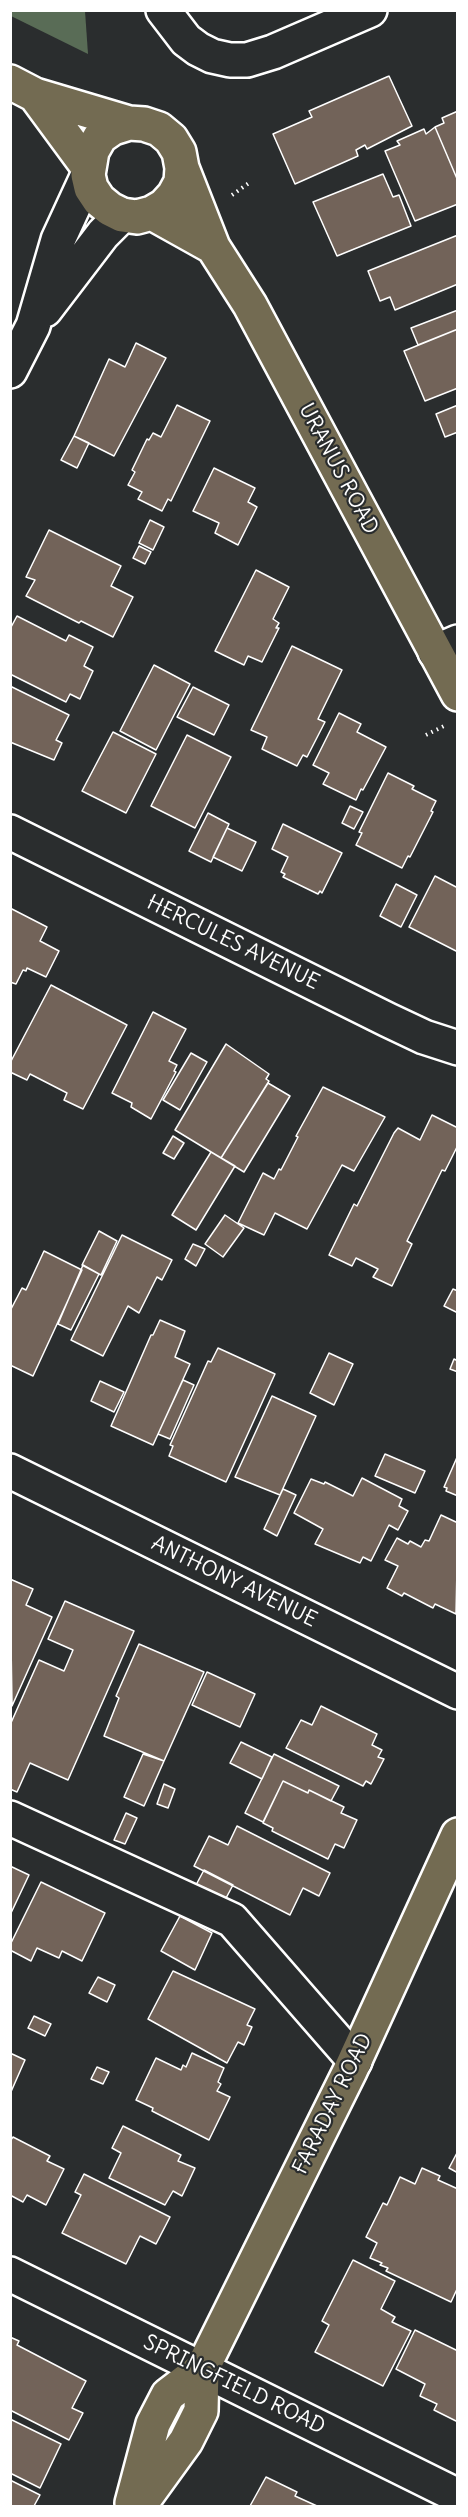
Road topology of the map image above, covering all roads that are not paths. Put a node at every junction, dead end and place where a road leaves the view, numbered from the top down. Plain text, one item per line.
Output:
1 (163, 10) edge
2 (370, 10) edge
3 (23, 89) edge
4 (129, 123) junction
5 (182, 168) junction
6 (88, 171) junction
7 (137, 214) junction
8 (213, 248) junction
9 (33, 326) junction
10 (10, 371) edge
11 (446, 647) edge
12 (458, 694) edge
13 (10, 832) edge
14 (458, 1048) edge
15 (10, 1471) edge
16 (458, 1692) edge
17 (10, 1818) edge
18 (458, 1835) edge
19 (355, 2061) junction
20 (10, 2274) edge
21 (202, 2369) junction
22 (458, 2496) edge
23 (131, 2506) edge
24 (139, 2506) edge

1 - 2 street
3 - 4 main road, URANUS ROAD
3 - 6 main road, URANUS ROAD
4 - 5 main road, URANUS ROAD
4 - 6 main road
5 - 7 main road
5 - 8 main road, URANUS ROAD
6 - 7 main road, URANUS ROAD
6 - 9 street
7 - 8 main road, URANUS ROAD
7 - 9 street
8 - 11 main road, URANUS ROAD
9 - 10 street
11 - 12 main road, URANUS ROAD
13 - 14 street, HERCULES AVENUE
15 - 16 street, ANTHONY AVENUE
17 - 19 street
18 - 19 main road, FARADAY ROAD
19 - 21 main road, FARADAY ROAD
20 - 21 street, SPRINGFIELD ROAD
21 - 22 street, SPRINGFIELD ROAD
21 - 23 main road, FARADAY ROAD
21 - 24 main road, FARADAY ROAD

